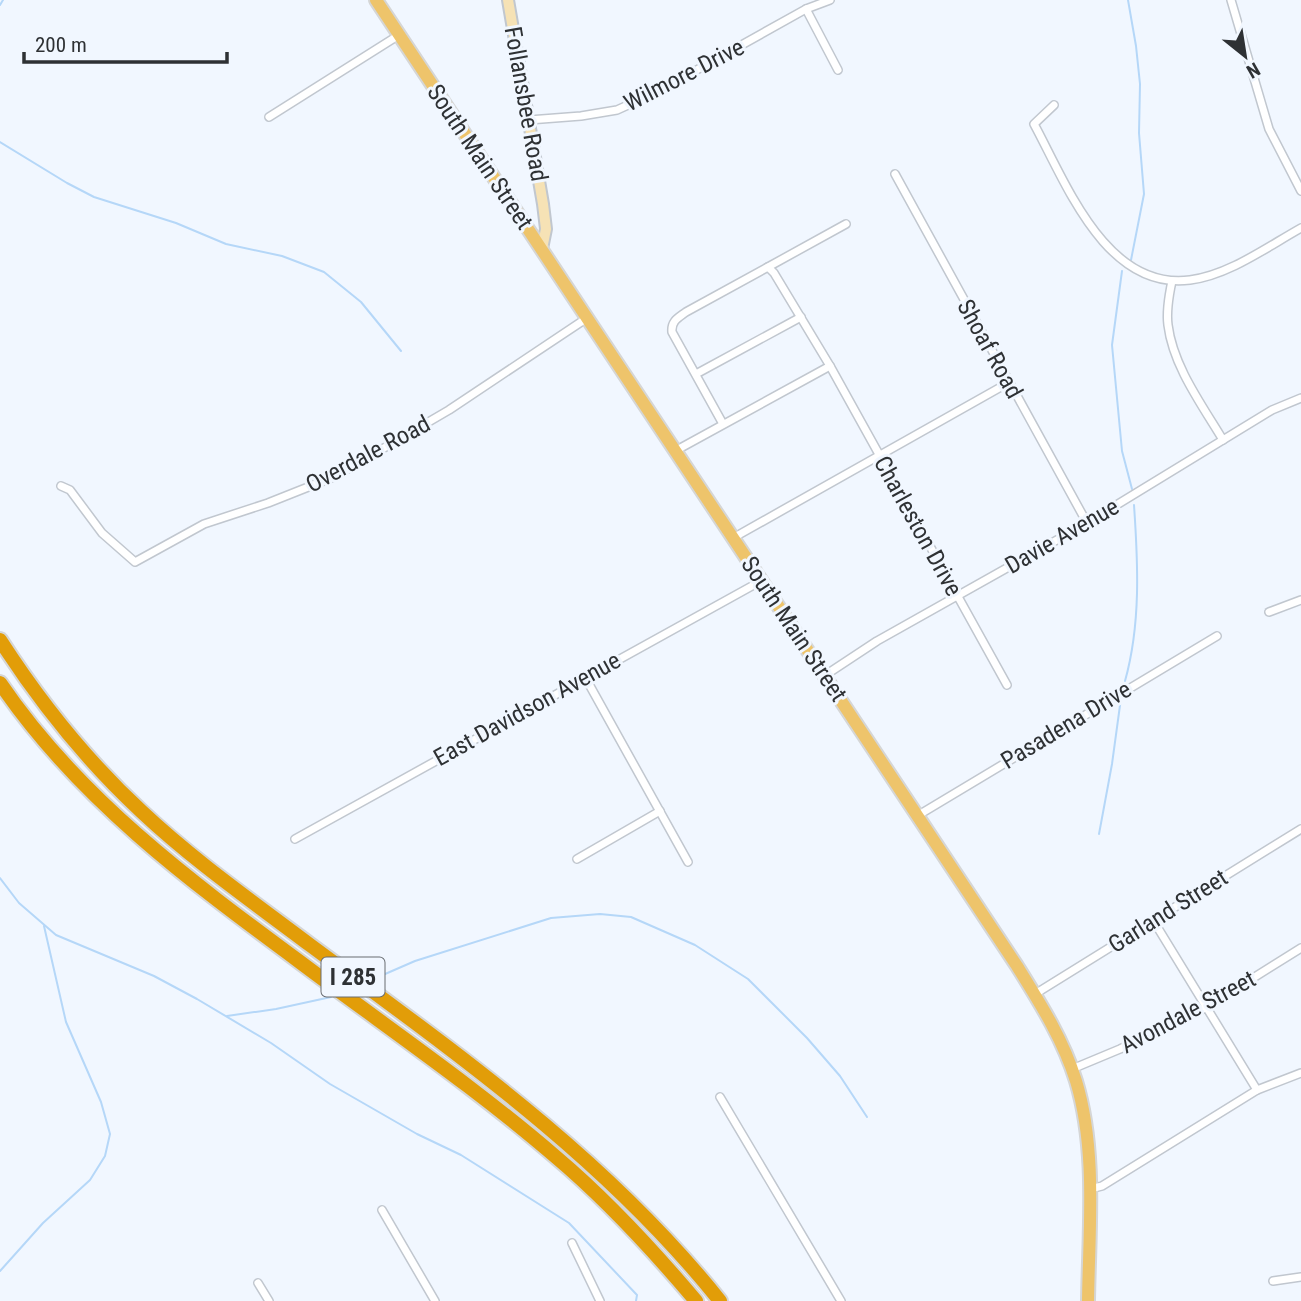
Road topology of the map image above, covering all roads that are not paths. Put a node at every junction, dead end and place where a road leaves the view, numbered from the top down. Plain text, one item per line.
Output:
1 (376, 0) edge
2 (508, 0) edge
3 (830, 0) edge
4 (1231, 0) edge
5 (806, 9) junction
6 (400, 35) junction
7 (838, 70) dead end
8 (1054, 105) dead end
9 (269, 117) dead end
10 (529, 120) junction
11 (895, 174) dead end
12 (1301, 191) edge
13 (846, 224) dead end
14 (1301, 228) edge
15 (542, 249) junction
16 (768, 267) junction
17 (1172, 281) junction
18 (801, 317) junction
19 (587, 318) junction
20 (830, 366) junction
21 (695, 374) junction
22 (1008, 383) junction
23 (1301, 398) edge
24 (723, 424) junction
25 (1223, 440) junction
26 (676, 452) junction
27 (878, 454) junction
28 (61, 486) dead end
29 (1087, 523) junction
30 (733, 538) junction
31 (761, 580) junction
32 (957, 596) junction
33 (1301, 600) edge
34 (1269, 612) dead end
35 (1217, 636) dead end
36 (0, 640) edge
37 (824, 676) junction
38 (585, 677) junction
39 (0, 683) edge
40 (1007, 685) dead end
41 (660, 811) junction
42 (917, 816) junction
43 (1301, 829) edge
44 (295, 839) dead end
45 (577, 859) dead end
46 (688, 862) dead end
47 (1153, 920) junction
48 (1301, 948) edge
49 (1035, 994) junction
50 (1207, 1007) junction
51 (1072, 1069) junction
52 (1301, 1073) edge
53 (1257, 1090) junction
54 (720, 1097) dead end
55 (1089, 1189) junction
56 (382, 1210) dead end
57 (572, 1243) dead end
58 (1301, 1277) edge
59 (1273, 1281) dead end
60 (258, 1283) dead end
61 (269, 1301) edge
62 (435, 1301) edge
63 (600, 1301) edge
64 (696, 1301) edge
65 (720, 1301) edge
66 (841, 1301) edge
67 (1088, 1301) edge

1 - 6 main road, South Main Street
2 - 10 street, Follansbee Road
3 - 5 street, Wilmore Drive
4 - 12 street
5 - 7 street
5 - 10 street, Wilmore Drive
6 - 9 street
6 - 15 main road, South Main Street
8 - 17 street
10 - 15 street, Follansbee Road
11 - 22 street, Shoaf Road
13 - 16 street
14 - 17 street
15 - 19 main road, South Main Street
16 - 18 street, Charleston Drive
16 - 21 street
17 - 25 street
18 - 20 street, Charleston Drive
18 - 21 street
19 - 26 main road, South Main Street
19 - 28 street, Overdale Road
20 - 24 street
20 - 27 street, Charleston Drive
21 - 24 street
22 - 27 street
22 - 29 street, Shoaf Road
23 - 25 street, Davie Avenue
24 - 26 street
25 - 29 street, Davie Avenue
26 - 30 main road, South Main Street
27 - 30 street
27 - 32 street, Charleston Drive
29 - 32 street, Davie Avenue
30 - 31 main road, South Main Street
31 - 37 main road, South Main Street
31 - 38 street, East Davidson Avenue
32 - 37 street, Davie Avenue
32 - 40 street, Charleston Drive
33 - 34 street
35 - 42 street, Pasadena Drive
36 - 65 highway, I 285
37 - 42 main road, South Main Street
38 - 41 street
38 - 44 street, East Davidson Avenue
39 - 64 highway, I 285
41 - 45 street
41 - 46 street
42 - 49 main road, South Main Street
43 - 47 street, Garland Street
47 - 49 street, Garland Street
47 - 50 street
48 - 50 street, Avondale Street
49 - 51 main road, South Main Street
50 - 51 street, Avondale Street
50 - 53 street
51 - 55 main road, South Main Street
52 - 53 street
53 - 55 street
54 - 66 street
55 - 67 main road, South Main Street
56 - 62 street
57 - 63 street
58 - 59 street
60 - 61 street

